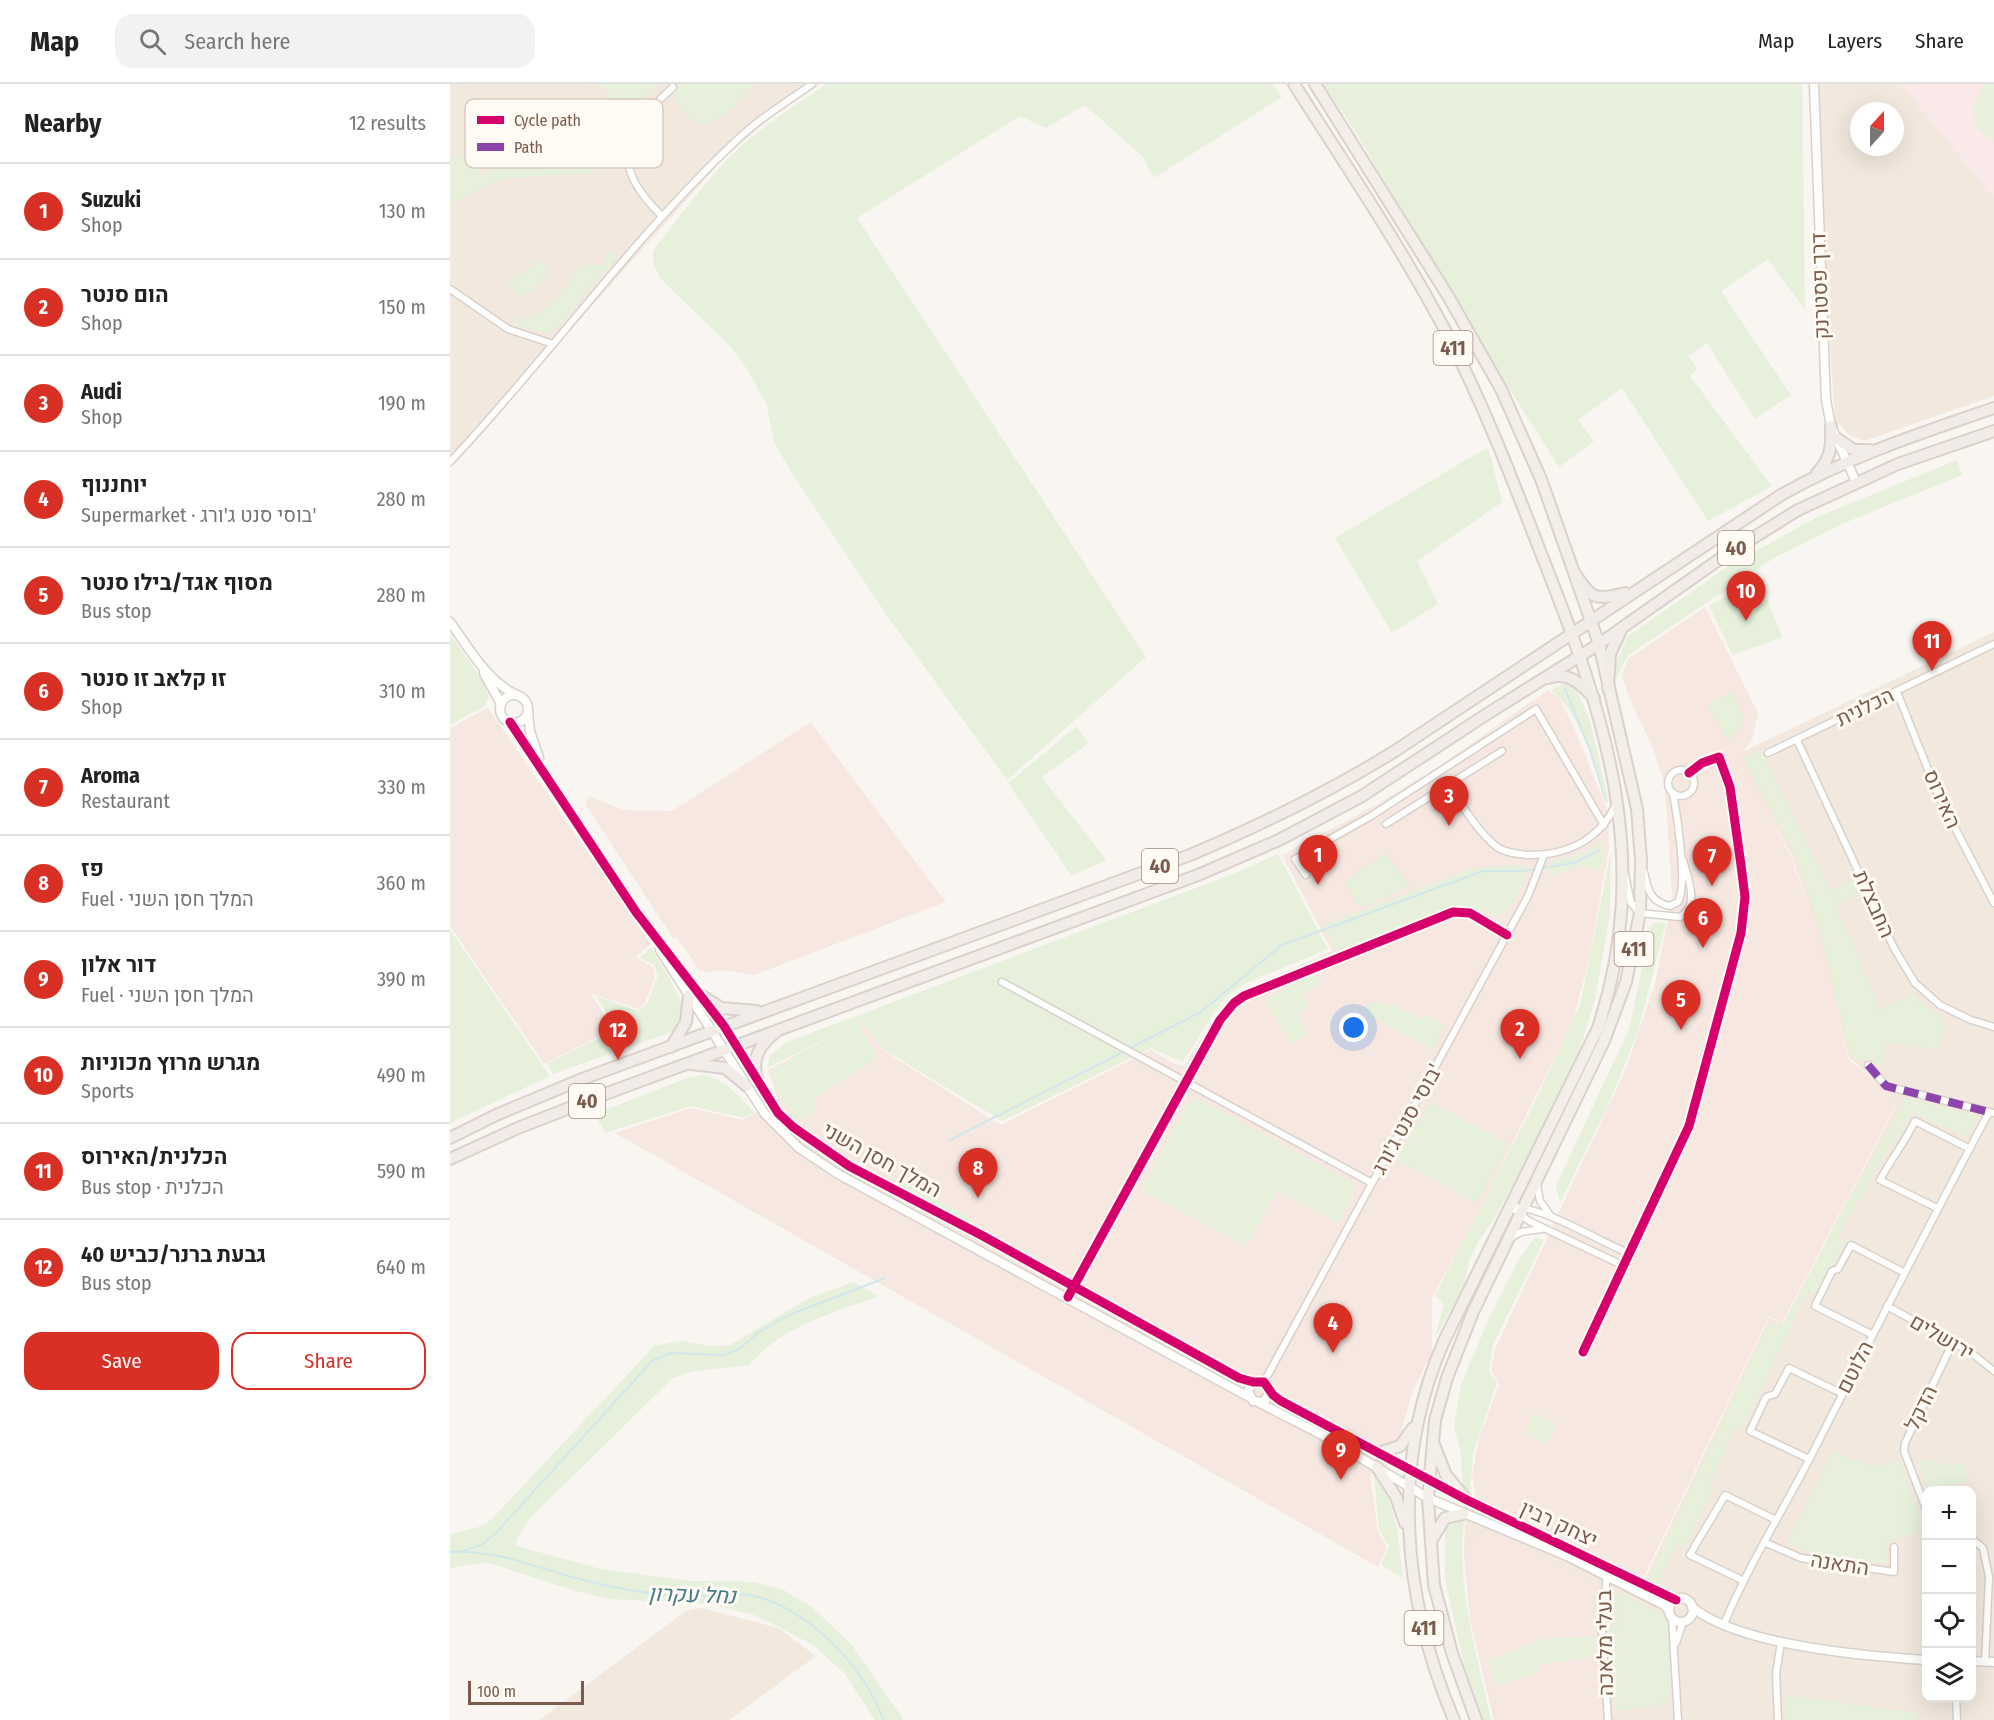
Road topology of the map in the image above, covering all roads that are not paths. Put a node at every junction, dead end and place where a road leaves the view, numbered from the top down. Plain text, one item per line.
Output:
1 (812, 84) edge
2 (1294, 84) edge
3 (1315, 84) edge
4 (1814, 84) edge
5 (673, 87) dead end
6 (661, 99) edge
7 (631, 168) edge
8 (662, 216) junction
9 (450, 289) edge
10 (553, 344) junction
11 (1994, 408) edge
12 (1831, 426) junction
13 (1994, 431) edge
14 (1836, 438) junction
15 (1882, 447) junction
16 (450, 462) edge
17 (1846, 463) junction
18 (1810, 479) junction
19 (1856, 482) junction
20 (1574, 572) junction
21 (1637, 590) junction
22 (1590, 620) junction
23 (450, 622) edge
24 (1624, 625) junction
25 (1572, 632) junction
26 (1599, 644) junction
27 (1994, 645) edge
28 (470, 650) junction
29 (1579, 656) junction
30 (1539, 681) junction
31 (1608, 688) junction
32 (1897, 692) junction
33 (519, 696) junction
34 (1594, 698) junction
35 (501, 705) junction
36 (528, 709) junction
37 (510, 722) junction
38 (1797, 740) junction
39 (1502, 751) dead end
40 (1768, 753) dead end
41 (1689, 773) junction
42 (551, 783) junction
43 (1448, 785) junction
44 (1673, 793) junction
45 (1685, 796) junction
46 (1618, 800) junction
47 (1677, 820) junction
48 (1386, 824) dead end
49 (1605, 825) junction
50 (1681, 854) junction
51 (1544, 857) junction
52 (1641, 860) junction
53 (1624, 868) junction
54 (1306, 875) dead end
55 (1994, 903) edge
56 (1640, 913) junction
57 (650, 931) junction
58 (1507, 935) junction
59 (1002, 982) dead end
60 (689, 995) junction
61 (702, 996) junction
62 (772, 1008) junction
63 (1994, 1027) edge
64 (719, 1028) junction
65 (781, 1028) junction
66 (671, 1047) junction
67 (730, 1047) junction
68 (1868, 1065) dead end
69 (679, 1066) junction
70 (1187, 1082) junction
71 (752, 1084) junction
72 (1992, 1112) edge
73 (450, 1138) edge
74 (1970, 1149) junction
75 (450, 1159) edge
76 (1537, 1179) junction
77 (1372, 1183) junction
78 (1937, 1208) junction
79 (1517, 1210) junction
80 (1553, 1217) junction
81 (1545, 1229) junction
82 (1505, 1244) junction
83 (1628, 1253) junction
84 (1622, 1265) junction
85 (1903, 1272) junction
86 (1074, 1286) junction
87 (1068, 1297) junction
88 (1887, 1306) junction
89 (1871, 1334) junction
90 (1953, 1342) junction
91 (1583, 1352) dead end
92 (1994, 1371) edge
93 (1253, 1382) junction
94 (1264, 1382) junction
95 (1270, 1392) junction
96 (1841, 1393) junction
97 (1249, 1397) junction
98 (1260, 1403) junction
99 (1417, 1423) junction
100 (1432, 1437) junction
101 (1379, 1453) junction
102 (1809, 1459) junction
103 (1377, 1467) junction
104 (1409, 1470) junction
105 (1428, 1480) junction
106 (1410, 1487) junction
107 (1428, 1498) junction
108 (1922, 1498) edge
109 (1467, 1500) junction
110 (1463, 1514) junction
111 (1776, 1520) junction
112 (1408, 1537) junction
113 (1972, 1540) edge
114 (1764, 1542) junction
115 (1430, 1544) junction
116 (1894, 1547) dead end
117 (1607, 1572) junction
118 (1742, 1580) junction
119 (1676, 1600) junction
120 (1692, 1607) junction
121 (1671, 1615) junction
122 (1687, 1619) junction
123 (1723, 1623) junction
124 (1781, 1642) junction
125 (1675, 1646) junction
126 (1922, 1660) edge
127 (1990, 1662) edge
128 (1956, 1702) edge
129 (1454, 1720) edge
130 (1476, 1720) edge
131 (1608, 1720) edge
132 (1678, 1720) edge
133 (1778, 1720) edge
134 (1957, 1720) edge

1 - 8 street
2 - 25 main road, 411
3 - 20 main road, 411
4 - 12 street, דרך פסטרנק
5 - 6 street
7 - 8 street
8 - 10 street
9 - 10 street
10 - 16 street
11 - 15 highway, 40
12 - 14 street, דרך פסטרנק
12 - 18 highway
13 - 19 highway, 40
14 - 15 highway
14 - 17 street, דרך פסטרנק
15 - 17 highway, 40
17 - 18 highway, 40
17 - 19 street, דרך פסטרנק
18 - 21 highway, 40
19 - 24 highway, 40
20 - 21 highway
20 - 22 main road, 411
21 - 22 highway, 40
22 - 25 highway, 40
22 - 26 main road, 411
23 - 28 street
24 - 26 highway, 40
24 - 31 highway
25 - 29 main road, 411
25 - 62 highway, 40
26 - 29 highway, 40
26 - 31 main road, 411
27 - 32 street, הכלנית
28 - 33 street
28 - 35 street
29 - 30 highway, 40
29 - 34 main road, 411
30 - 34 highway
30 - 65 highway, 40
31 - 52 main road, 411
32 - 38 street, הכלנית
32 - 55 street, האירוס
33 - 35 street
33 - 36 street
34 - 46 main road, 411
35 - 37 street
36 - 37 street
36 - 42 street
37 - 42 street
38 - 40 street, הכלנית
38 - 63 street, החבצלת
39 - 43 street
41 - 44 street
41 - 45 street
41 - 83 street
42 - 57 street
43 - 48 street
43 - 51 street
44 - 45 street
44 - 47 street
45 - 47 street
46 - 49 street
46 - 53 main road, 411
47 - 50 street
49 - 51 street
49 - 54 street
50 - 52 street
50 - 56 street
51 - 58 street, בוסי סנט ג'ורג'
52 - 56 main road, 411
53 - 56 street
53 - 79 main road, 411
56 - 76 main road, 411
57 - 60 street
57 - 61 street
58 - 70 street
58 - 77 street, בוסי סנט ג'ורג'
59 - 70 street
60 - 64 street
60 - 66 highway
61 - 62 highway
61 - 64 street
62 - 64 highway, 40
64 - 66 highway, 40
64 - 67 street, המלך חסן השני
65 - 67 highway, 40
65 - 71 highway
66 - 73 highway, 40
67 - 69 highway, 40
67 - 71 street, המלך חסן השני
68 - 72 street
69 - 71 highway
69 - 75 highway, 40
70 - 77 street
70 - 86 street
71 - 86 street, המלך חסן השני
71 - 87 street, המלך חסן השני
72 - 74 street, הלוטם
74 - 78 street, הלוטם
74 - 78 street
76 - 79 main road, 411
76 - 80 street
77 - 94 street, בוסי סנט ג'ורג'
78 - 85 street, הלוטם
79 - 80 street
79 - 81 street
79 - 82 main road, 411
79 - 99 main road, 411
80 - 83 street
81 - 82 street
81 - 84 street
82 - 100 main road, 411
83 - 84 street
84 - 91 street
85 - 88 street, הלוטם
85 - 89 street
86 - 87 street
86 - 93 street, המלך חסן השני
87 - 97 street, המלך חסן השני
88 - 89 street, הלוטם
88 - 90 street, ירושלים
89 - 96 street, הלוטם
90 - 92 street, ירושלים
90 - 108 street, הדקל
93 - 94 street
93 - 97 street
94 - 95 street
95 - 98 street
95 - 101 street
96 - 102 street, הלוטם
96 - 102 street
97 - 98 street
98 - 103 street
99 - 101 main road
99 - 104 main road, 411
100 - 105 main road, 411
100 - 109 main road
101 - 104 street
102 - 111 street, הלוטם
103 - 106 street
103 - 112 main road
104 - 105 street
104 - 106 main road, 411
105 - 107 main road, 411
105 - 109 street, יצחק רבין
106 - 107 street, יצחק רבין
106 - 112 main road, 411
107 - 110 street, יצחק רבין
107 - 115 main road, 411
109 - 117 street, יצחק רבין
110 - 115 main road
110 - 117 street, יצחק רבין
111 - 114 street, הלוטם
111 - 118 street
112 - 129 main road, 411
113 - 127 street
114 - 116 street, התאנה
114 - 118 street, הלוטם
115 - 130 main road, 411
117 - 119 street, יצחק רבין
117 - 121 street, יצחק רבין
117 - 131 street, בעלי מלאכה
118 - 123 street, הלוטם
119 - 120 street, יצחק רבין
119 - 121 street
120 - 122 street
120 - 123 street
121 - 122 street, יצחק רבין
121 - 125 street
122 - 123 street
122 - 125 street
123 - 124 street
124 - 126 street
124 - 133 street
125 - 132 street
128 - 134 street

